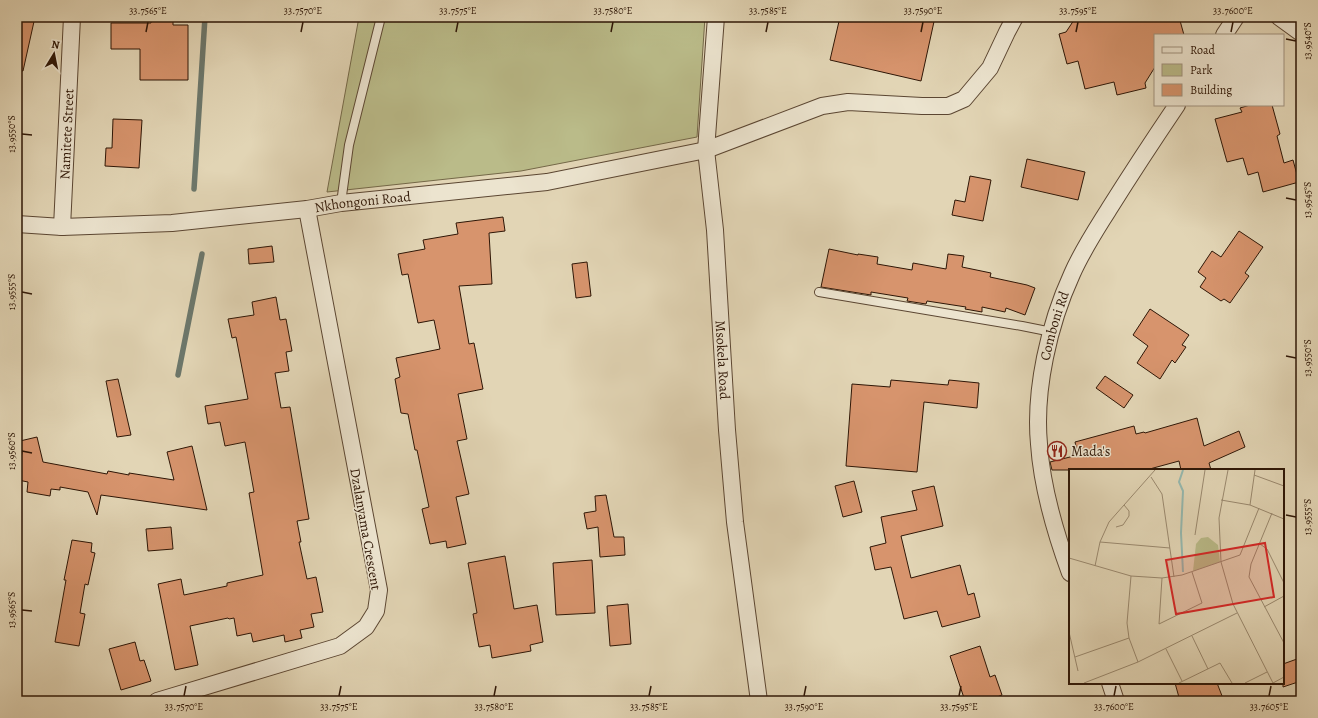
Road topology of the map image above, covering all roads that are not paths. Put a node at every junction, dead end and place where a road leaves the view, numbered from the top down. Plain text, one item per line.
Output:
1 (72, 17) edge
2 (381, 17) edge
3 (716, 17) edge
4 (1015, 17) edge
5 (1236, 17) edge
6 (1279, 17) edge
7 (1301, 33) edge
8 (1225, 34) edge
9 (1176, 106) edge
10 (706, 150) junction
11 (341, 204) junction
12 (307, 209) junction
13 (17, 224) edge
14 (62, 227) junction
15 (819, 292) dead end
16 (1052, 332) junction
17 (1069, 570) edge
18 (1110, 684) edge
19 (157, 701) edge
20 (759, 701) edge
21 (1116, 701) edge

1 - 14 street, Namitete Street
2 - 11 lane
3 - 10 street, Msokela Road
4 - 10 street, Nkhongoni Road
5 - 8 street
6 - 7 street
9 - 16 street, Comboni Rd
10 - 11 street, Nkhongoni Road
10 - 20 street, Msokela Road
11 - 12 street, Nkhongoni Road
12 - 14 street, Nkhongoni Road
12 - 19 street, Dzalanyama Crescent
13 - 14 street, Nkhongoni Road
15 - 16 lane
16 - 17 street, Comboni Rd
18 - 21 street

